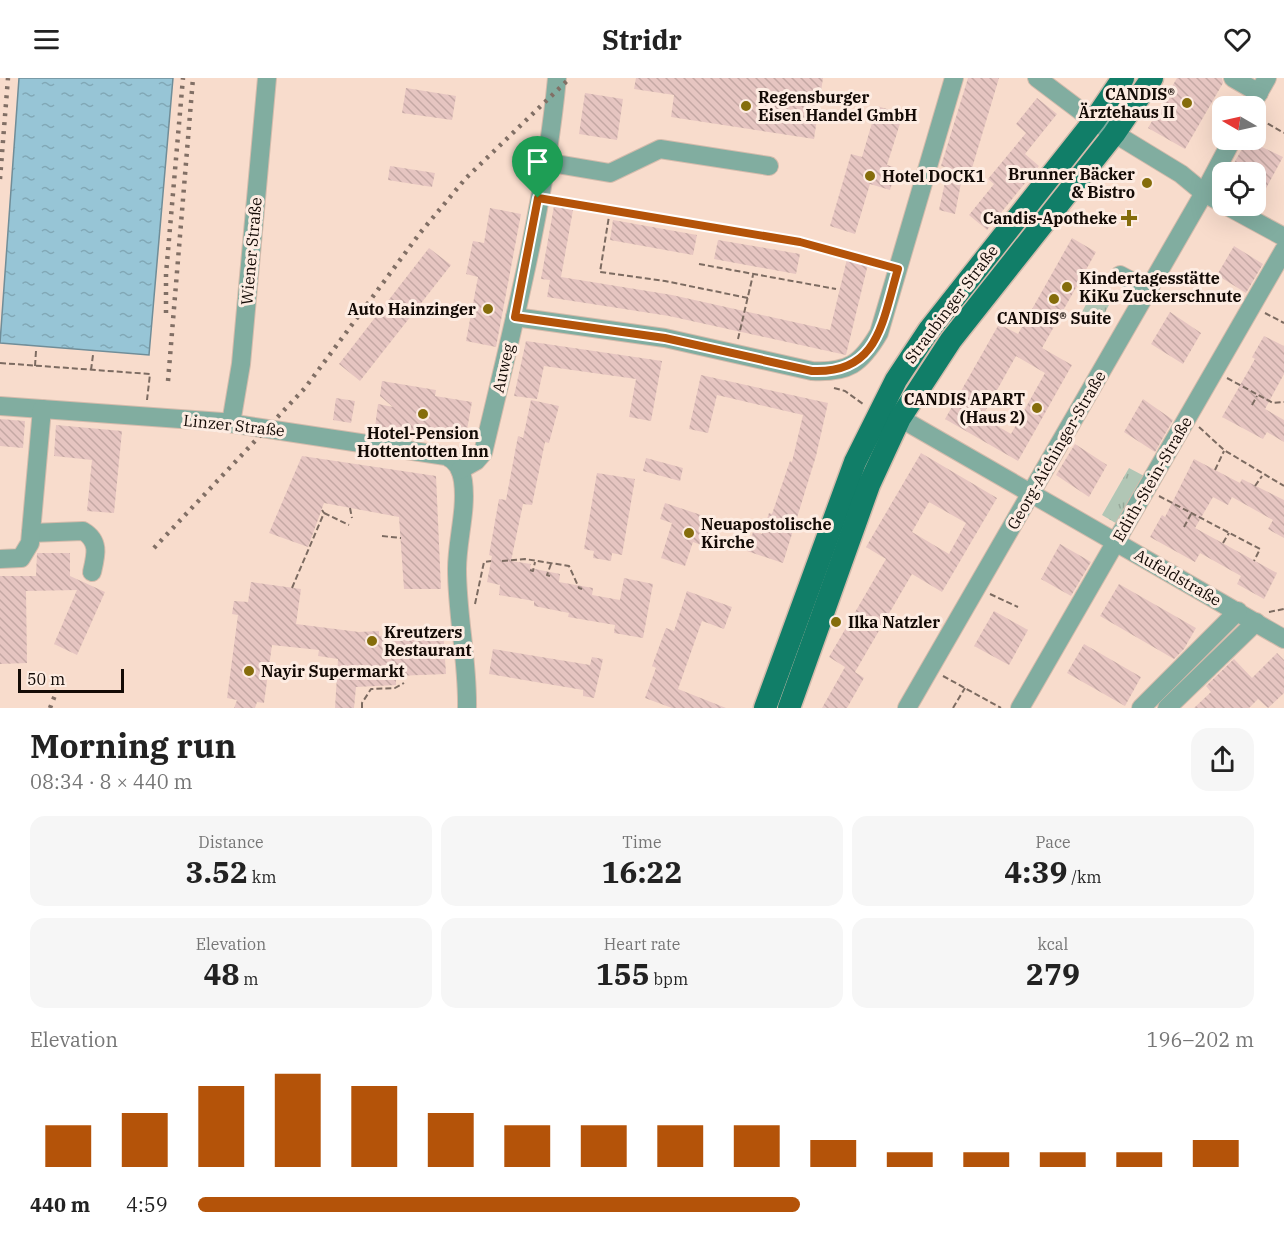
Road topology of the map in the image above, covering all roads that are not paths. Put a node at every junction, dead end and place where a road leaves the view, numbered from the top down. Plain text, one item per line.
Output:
1 (267, 78) edge
2 (557, 78) edge
3 (954, 78) edge
4 (1037, 78) edge
5 (1123, 78) edge
6 (1152, 78) edge
7 (1233, 78) edge
8 (1259, 93) edge
9 (1094, 121) junction
10 (1114, 134) junction
11 (1227, 150) edge
12 (544, 162) junction
13 (769, 166) dead end
14 (1204, 193) junction
15 (1212, 197) edge
16 (1245, 216) edge
17 (1284, 237) edge
18 (1284, 250) edge
19 (1120, 275) dead end
20 (1148, 290) junction
21 (515, 317) junction
22 (0, 406) edge
23 (42, 409) junction
24 (900, 418) junction
25 (231, 423) junction
26 (460, 470) junction
27 (1031, 494) junction
28 (31, 533) junction
29 (1116, 542) junction
30 (0, 559) edge
31 (92, 572) dead end
32 (1239, 611) junction
33 (1256, 622) junction
34 (1284, 639) edge
35 (1158, 701) edge
36 (467, 708) edge
37 (765, 708) edge
38 (789, 708) edge
39 (907, 708) edge
40 (1020, 708) edge

1 - 25 street, Wiener Straße
2 - 12 street, Auweg
3 - 21 street
4 - 9 street
5 - 9 main road, Straubinger Straße
6 - 10 main road, Straubinger Straße
7 - 8 street
9 - 10 street
9 - 37 main road, Straubinger Straße
10 - 14 street
10 - 24 main road, Straubinger Straße
11 - 14 street, Georg-Aichinger-Straße
12 - 13 street
12 - 21 street, Auweg
14 - 15 street
14 - 20 street, Georg-Aichinger-Straße
16 - 17 street
18 - 29 street, Edith-Stein-Straße
19 - 20 street
20 - 27 street, Georg-Aichinger-Straße
21 - 26 street, Auweg
22 - 23 street, Linzer Straße
23 - 25 street, Linzer Straße
23 - 28 street
24 - 27 street, Aufeldstraße
24 - 38 main road, Straubinger Straße
25 - 26 street, Linzer Straße
26 - 36 street
27 - 29 street, Aufeldstraße
27 - 39 street, Georg-Aichinger-Straße
28 - 30 street
28 - 31 street
29 - 32 street, Aufeldstraße
29 - 40 street, Edith-Stein-Straße
32 - 33 street, Aufeldstraße
32 - 35 street, Aufeldstraße
33 - 34 street, Aufeldstraße
33 - 35 street

